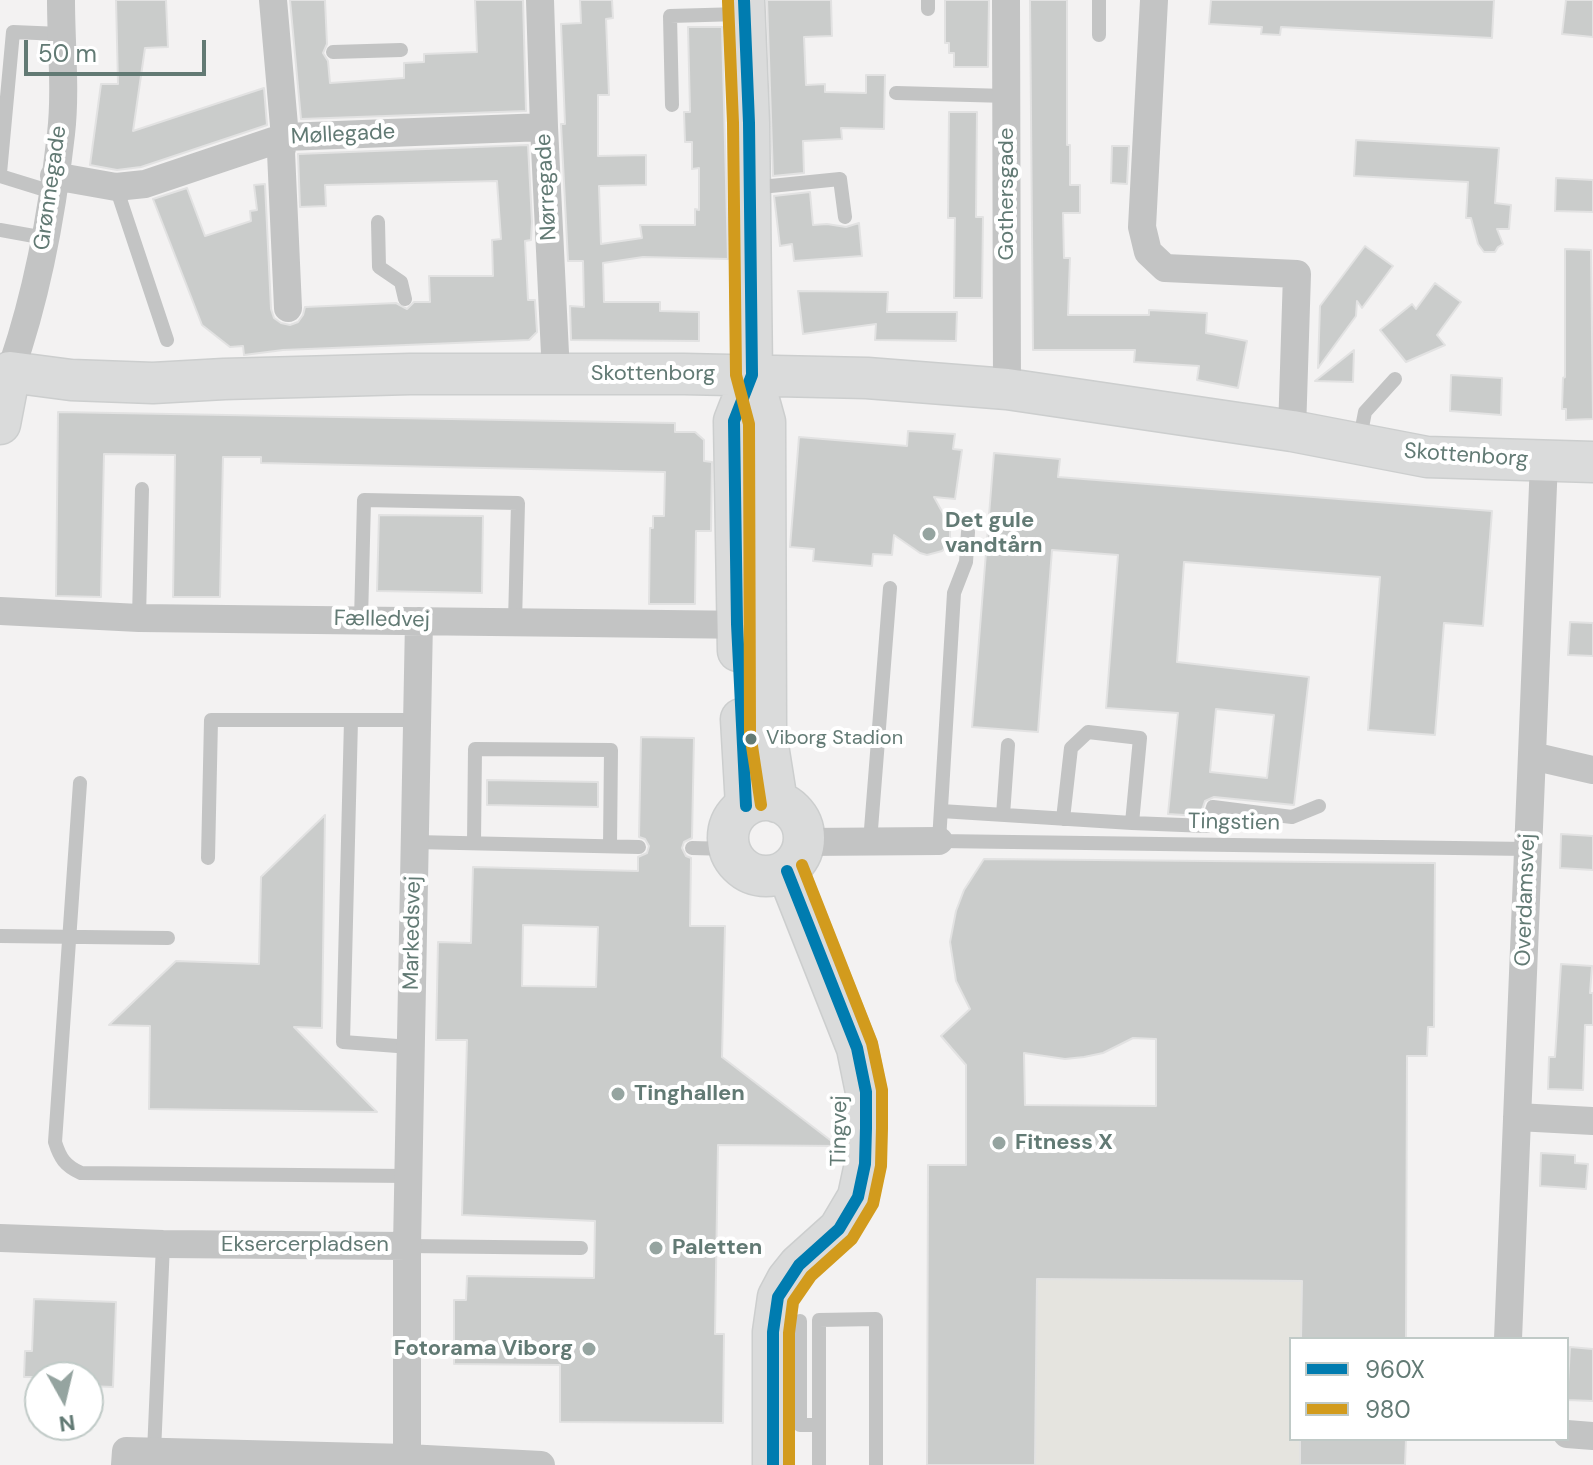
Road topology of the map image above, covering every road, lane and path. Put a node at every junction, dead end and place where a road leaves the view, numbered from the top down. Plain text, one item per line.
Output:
1 (61, 0) edge
2 (273, 0) edge
3 (540, 0) edge
4 (1006, 0) edge
5 (1099, 0) edge
6 (1154, 0) edge
7 (744, 7) edge
8 (61, 34) junction
9 (1099, 35) dead end
10 (401, 50) dead end
11 (333, 52) dead end
12 (896, 93) dead end
13 (1007, 96) junction
14 (672, 105) dead end
15 (544, 127) junction
16 (285, 137) junction
17 (0, 175) edge
18 (53, 184) junction
19 (116, 187) junction
20 (750, 188) junction
21 (845, 217) dead end
22 (378, 222) dead end
23 (0, 230) edge
24 (45, 238) junction
25 (405, 299) dead end
26 (288, 308) dead end
27 (167, 340) dead end
28 (5, 372) edge
29 (556, 374) junction
30 (752, 375) junction
31 (1395, 379) dead end
32 (1007, 389) junction
33 (0, 424) edge
34 (1292, 431) junction
35 (1359, 444) junction
36 (1544, 461) junction
37 (1593, 462) edge
38 (142, 489) dead end
39 (968, 532) dead end
40 (890, 588) dead end
41 (0, 611) edge
42 (139, 618) junction
43 (361, 620) junction
44 (419, 621) junction
45 (515, 622) junction
46 (750, 625) junction
47 (351, 720) junction
48 (417, 720) junction
49 (1008, 745) dead end
50 (1532, 756) junction
51 (1593, 770) edge
52 (80, 783) dead end
53 (761, 804) junction
54 (1319, 806) dead end
55 (941, 811) junction
56 (1003, 815) junction
57 (1063, 819) junction
58 (1132, 823) junction
59 (939, 841) junction
60 (415, 842) junction
61 (870, 842) junction
62 (474, 843) junction
63 (610, 846) junction
64 (639, 847) dead end
65 (1528, 849) junction
66 (208, 858) dead end
67 (784, 863) junction
68 (0, 936) edge
69 (69, 936) junction
70 (168, 938) dead end
71 (411, 1047) junction
72 (1517, 1117) junction
73 (1593, 1121) edge
74 (408, 1176) junction
75 (0, 1238) edge
76 (163, 1244) junction
77 (407, 1246) junction
78 (581, 1248) dead end
79 (800, 1321) dead end
80 (1508, 1337) edge
81 (819, 1425) junction
82 (1569, 1434) edge
83 (1593, 1436) edge
84 (154, 1452) junction
85 (406, 1462) edge
86 (125, 1465) edge
87 (541, 1465) edge
88 (748, 1465) edge
89 (773, 1465) edge
90 (819, 1465) edge
91 (876, 1465) edge

1 - 8 street, Grønnegade
2 - 16 street
3 - 15 street, Nørregade
4 - 13 street, Gothersgade
5 - 9 lane
6 - 34 street
7 - 14 lane
7 - 20 street
8 - 17 lane
8 - 18 street, Grønnegade
10 - 11 lane
12 - 13 lane
13 - 32 street, Gothersgade
15 - 16 street, Møllegade
15 - 29 street, Nørregade
16 - 19 street, Møllegade
16 - 26 street
17 - 18 lane
18 - 19 street, Møllegade
18 - 24 street, Grønnegade
19 - 27 lane
20 - 21 lane
20 - 30 street
22 - 25 lane
23 - 24 lane
24 - 28 street, Grønnegade
28 - 29 street, Skottenborg
28 - 33 street
29 - 30 street, Skottenborg
30 - 32 street, Skottenborg
30 - 46 street
31 - 35 lane
32 - 34 street, Skottenborg
34 - 35 street, Skottenborg
35 - 36 street, Skottenborg
36 - 37 street, Skottenborg
36 - 50 street, Overdamsvej
38 - 42 lane
39 - 55 lane
40 - 61 lane
41 - 42 street, Fælledvej
42 - 43 street, Fælledvej
43 - 44 street, Fælledvej
43 - 45 lane
44 - 45 street, Fælledvej
44 - 48 street, Markedsvej
45 - 46 street, Fælledvej
46 - 53 street
47 - 48 lane
47 - 66 lane
47 - 71 lane
48 - 60 street, Markedsvej
49 - 56 lane
50 - 51 street
50 - 65 street, Overdamsvej
52 - 69 lane
53 - 67 street
53 - 67 street
54 - 58 lane
55 - 56 lane
55 - 59 lane
56 - 57 lane
57 - 58 lane
57 - 58 lane
59 - 61 street
59 - 65 lane, Tingstien
60 - 62 lane
60 - 71 street, Markedsvej
61 - 67 street
62 - 63 lane
62 - 63 lane
63 - 64 lane
65 - 72 street, Overdamsvej
67 - 88 street, Tingvej
67 - 89 street, Tingvej
68 - 69 lane
69 - 70 lane
69 - 74 lane
71 - 74 street, Markedsvej
72 - 73 street
72 - 80 street, Overdamsvej
74 - 77 street, Markedsvej
75 - 76 street, Eksercerpladsen
76 - 77 street, Eksercerpladsen
76 - 84 lane
77 - 78 lane
77 - 85 street, Eksercerpladsen
79 - 81 lane
81 - 90 lane
81 - 91 lane
82 - 83 street
84 - 85 street
84 - 86 street
85 - 87 street

